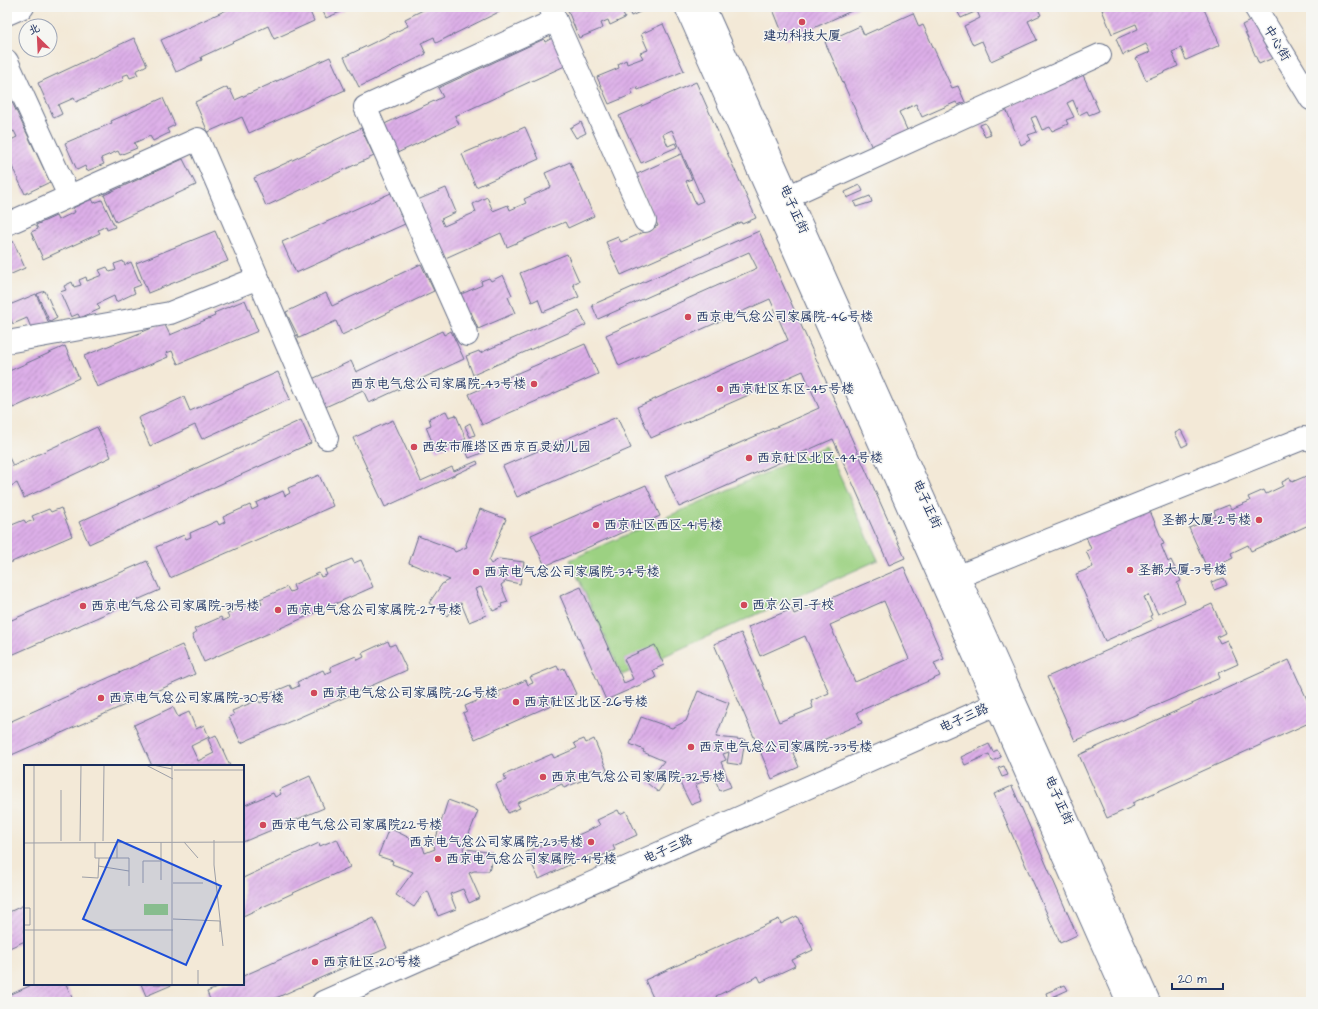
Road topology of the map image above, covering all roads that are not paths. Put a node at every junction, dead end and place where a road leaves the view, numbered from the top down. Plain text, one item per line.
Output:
1 (23, 7) edge
2 (686, 7) edge
3 (704, 7) edge
4 (1256, 7) edge
5 (553, 13) edge
6 (7, 14) edge
7 (1100, 55) dead end
8 (7, 61) edge
9 (1311, 99) edge
10 (69, 196) junction
11 (789, 196) junction
12 (645, 222) dead end
13 (7, 224) edge
14 (258, 278) junction
15 (467, 335) dead end
16 (7, 342) edge
17 (327, 438) dead end
18 (1311, 440) edge
19 (959, 576) junction
20 (1004, 700) junction
21 (323, 1002) edge
22 (1128, 1002) edge
23 (1149, 1002) edge

1 - 6 street
2 - 20 street, 电子正街
3 - 11 street, 电子正街
4 - 9 street, 中心街
5 - 12 street
5 - 15 street
7 - 11 street
8 - 10 street
10 - 13 street
10 - 14 street
11 - 19 street, 电子正街
14 - 16 street
14 - 17 street
18 - 19 street
19 - 20 street, 电子正街
20 - 21 street, 电子三路
20 - 22 street, 电子正街
20 - 23 street, 电子正街

